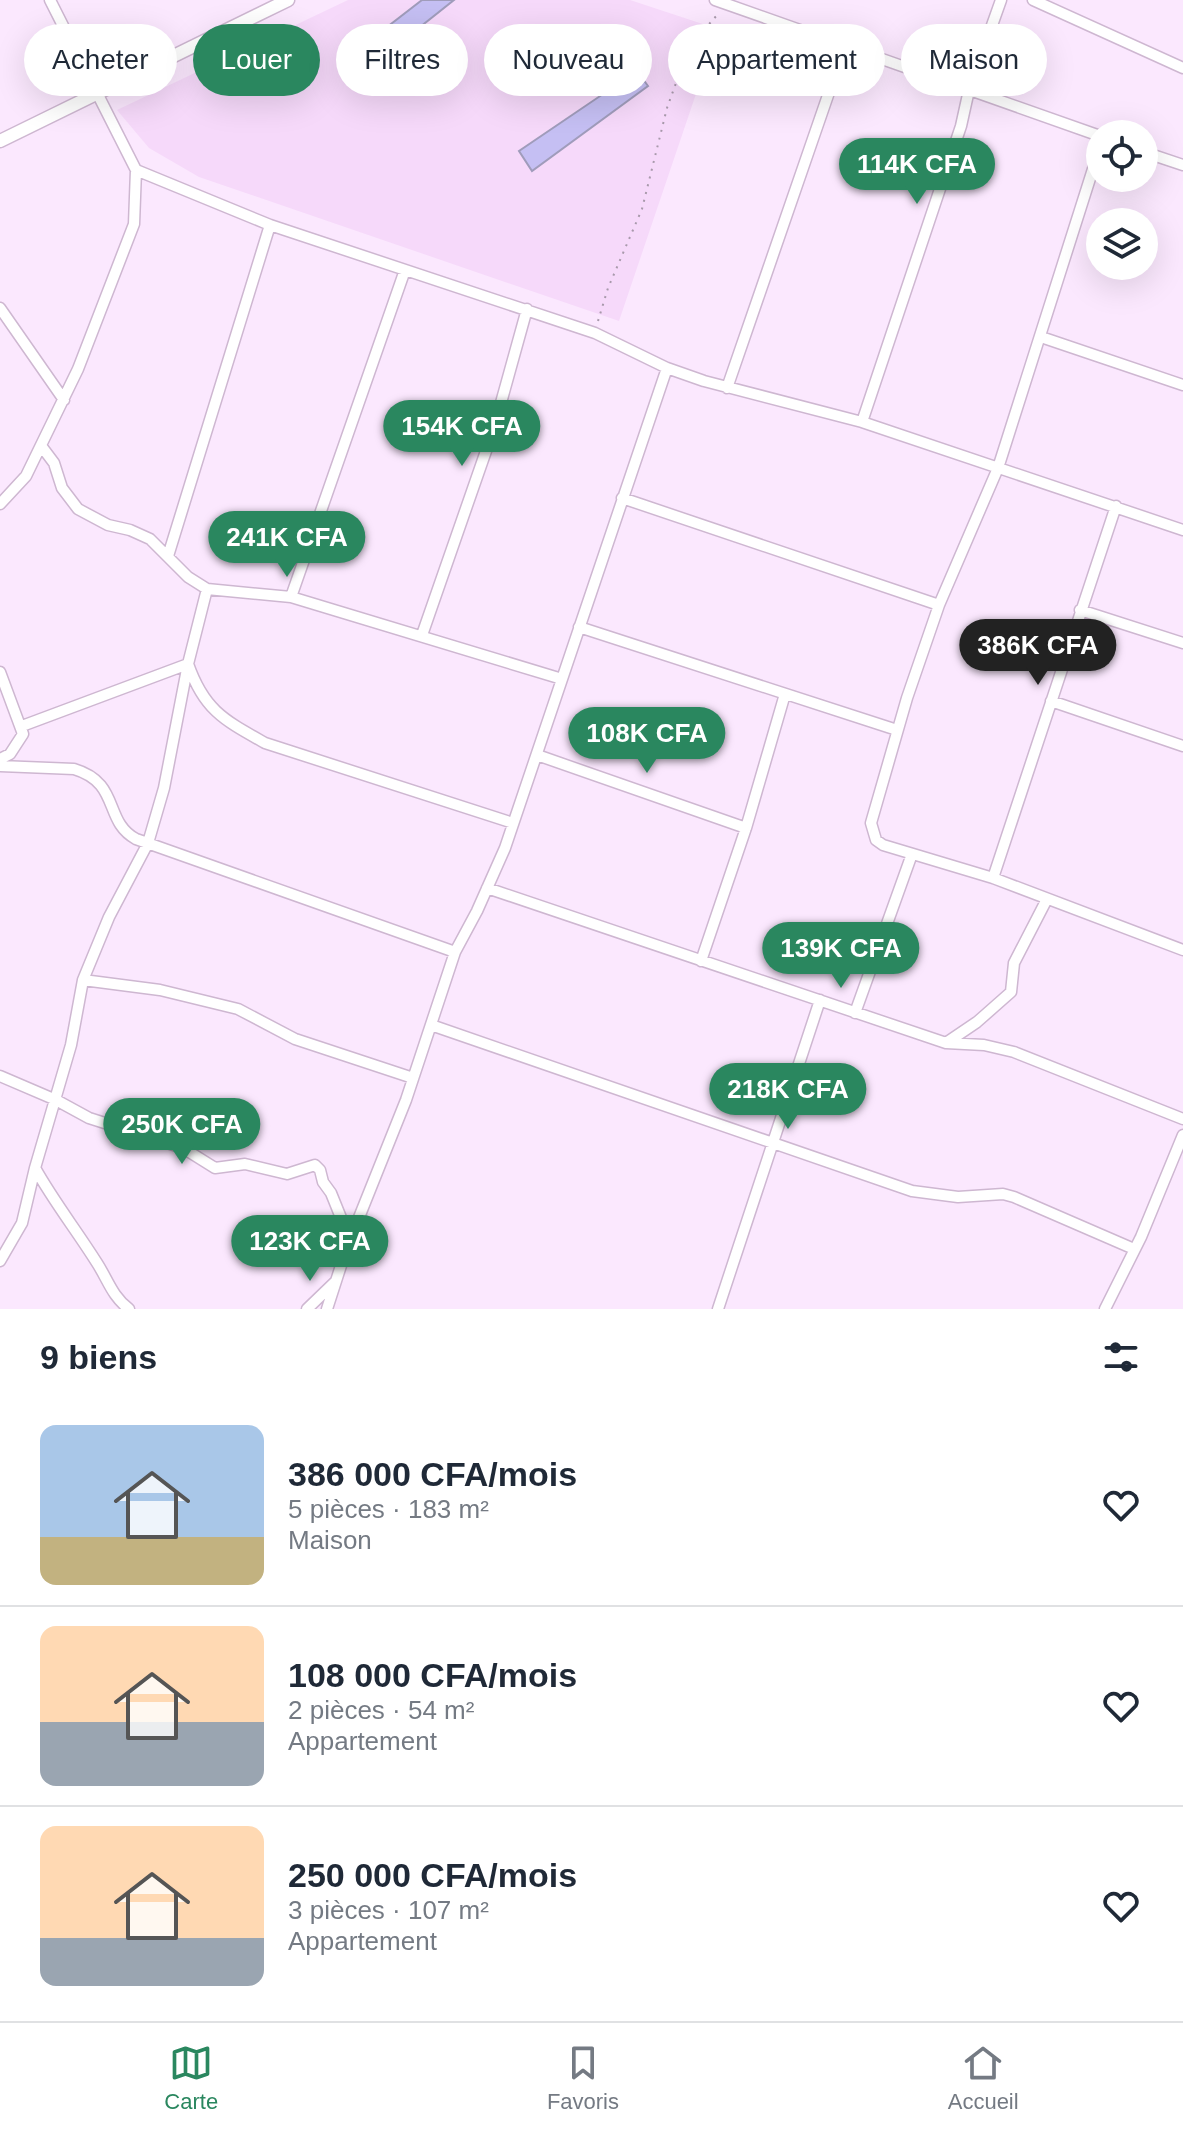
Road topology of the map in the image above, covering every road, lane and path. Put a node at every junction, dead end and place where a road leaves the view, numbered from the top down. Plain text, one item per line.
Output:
1 (50, 0) edge
2 (288, 0) edge
3 (715, 0) edge
4 (1001, 0) edge
5 (1033, 0) edge
6 (728, 4) junction
7 (62, 24) edge
8 (784, 24) edge
9 (992, 24) edge
10 (177, 55) edge
11 (1183, 68) edge
12 (94, 96) edge
13 (99, 96) edge
14 (828, 96) edge
15 (968, 96) edge
16 (986, 96) edge
17 (1086, 131) edge
18 (0, 141) edge
19 (1158, 157) edge
20 (1183, 165) edge
21 (136, 170) junction
22 (1086, 192) edge
23 (270, 225) junction
24 (405, 270) junction
25 (0, 308) edge
26 (527, 309) junction
27 (595, 333) junction
28 (1041, 337) junction
29 (667, 368) junction
30 (1183, 385) edge
31 (727, 388) junction
32 (64, 400) junction
33 (862, 422) junction
34 (42, 447) junction
35 (998, 468) junction
36 (622, 498) junction
37 (0, 504) edge
38 (1116, 506) junction
39 (1183, 530) edge
40 (168, 556) junction
41 (207, 589) junction
42 (291, 597) junction
43 (939, 605) junction
44 (1080, 610) junction
45 (579, 627) junction
46 (422, 635) junction
47 (1183, 643) edge
48 (188, 664) junction
49 (0, 672) edge
50 (562, 679) junction
51 (785, 694) junction
52 (1051, 701) junction
53 (22, 726) junction
54 (897, 730) junction
55 (1183, 746) edge
56 (537, 755) junction
57 (0, 759) edge
58 (0, 768) edge
59 (513, 823) junction
60 (746, 828) junction
61 (148, 843) junction
62 (912, 854) junction
63 (993, 878) junction
64 (487, 888) junction
65 (1047, 899) junction
66 (1183, 950) edge
67 (455, 952) junction
68 (701, 961) junction
69 (83, 980) junction
70 (820, 1000) junction
71 (855, 1013) junction
72 (431, 1025) junction
73 (946, 1043) junction
74 (0, 1076) edge
75 (413, 1078) junction
76 (56, 1100) junction
77 (1183, 1119) edge
78 (1183, 1135) edge
79 (774, 1144) junction
80 (35, 1168) junction
81 (350, 1240) junction
82 (1134, 1249) junction
83 (0, 1261) edge
84 (336, 1281) junction
85 (129, 1309) edge
86 (307, 1309) edge
87 (327, 1309) edge
88 (718, 1309) edge
89 (1105, 1309) edge

1 - 7 street
2 - 10 street
3 - 6 street
4 - 9 street
5 - 11 street
6 - 8 street
6 - 27 path
12 - 18 street
13 - 21 street
14 - 31 street
15 - 33 street
16 - 17 street
19 - 20 street
21 - 23 street
21 - 32 street
22 - 28 street
23 - 24 street
23 - 40 street
24 - 26 street
24 - 42 street
25 - 32 street
26 - 27 street
26 - 46 street
27 - 29 street
28 - 30 street
28 - 35 street
29 - 31 street
29 - 36 street
31 - 33 street
32 - 34 street
33 - 35 street
34 - 37 street
34 - 40 street
35 - 38 street
35 - 43 street
36 - 43 street
36 - 45 street
38 - 39 street
38 - 44 street
40 - 41 street
41 - 42 street
41 - 48 street
42 - 46 street
43 - 54 street
44 - 47 street
44 - 52 street
45 - 50 street
45 - 51 street
46 - 50 street
48 - 53 street
48 - 59 street
48 - 61 street
49 - 53 street
50 - 56 street
51 - 54 street
51 - 60 street
52 - 55 street
52 - 63 street
53 - 57 street
54 - 62 street
56 - 59 street
56 - 60 street
58 - 61 street
59 - 64 street
60 - 68 street
61 - 67 street
61 - 69 street
62 - 63 street
62 - 71 street
63 - 65 street
64 - 67 street
64 - 68 street
65 - 66 street
65 - 73 street
67 - 72 street
68 - 70 street
69 - 75 street
69 - 76 street
70 - 71 street
70 - 79 street
71 - 73 street
72 - 75 street
72 - 79 street
73 - 77 street
74 - 76 street
75 - 81 street
76 - 80 street
76 - 81 street
78 - 82 street
79 - 82 street
79 - 88 street
80 - 83 street
80 - 85 street
81 - 84 street
82 - 89 street
84 - 86 street
84 - 87 street

